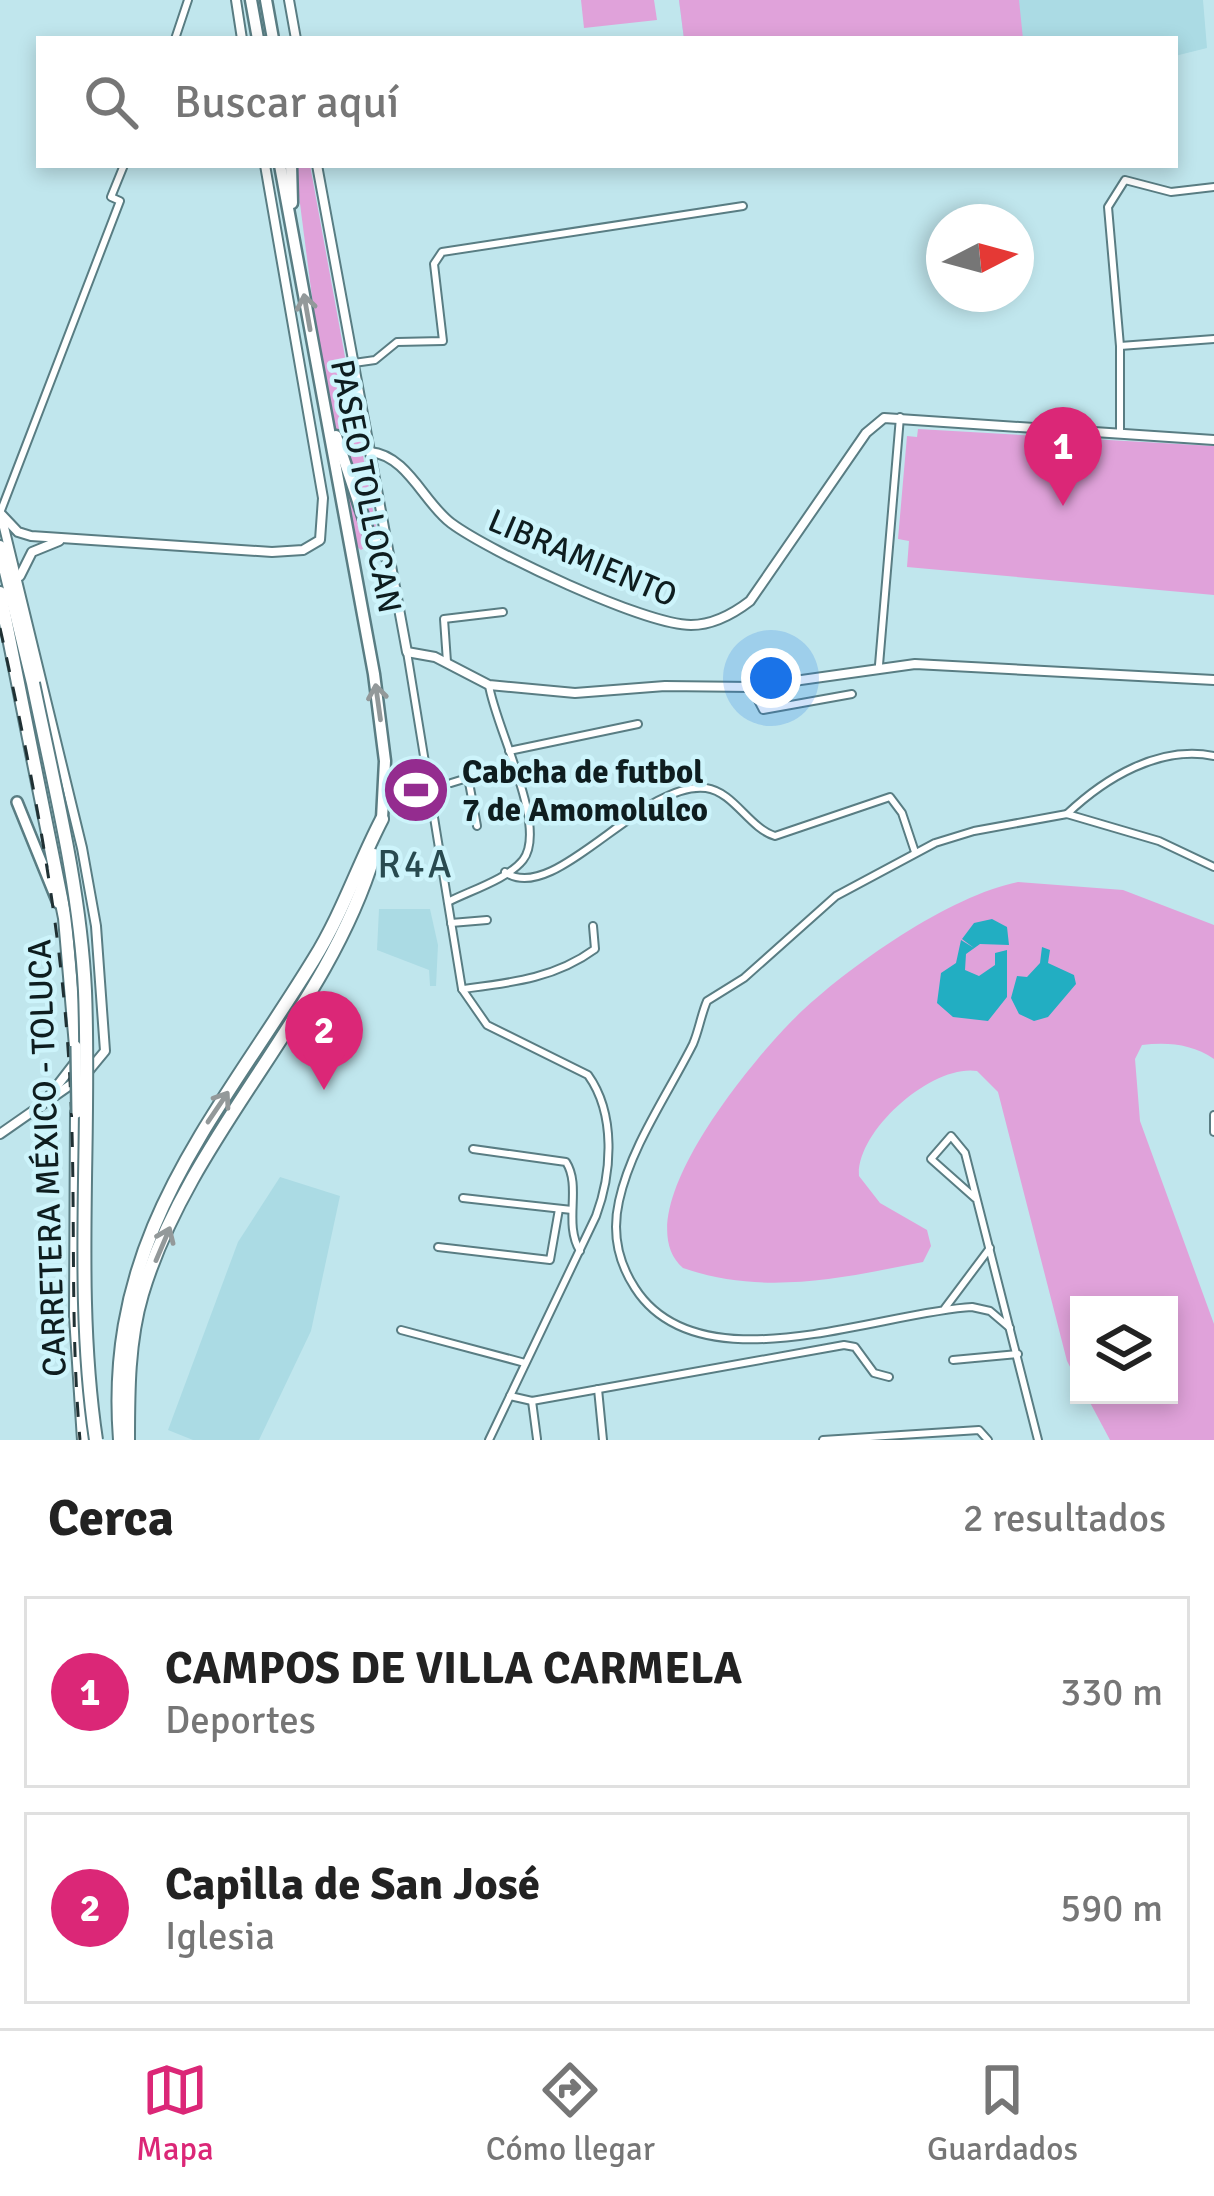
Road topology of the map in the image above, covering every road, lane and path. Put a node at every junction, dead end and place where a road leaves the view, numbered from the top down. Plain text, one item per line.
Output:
1 (188, 0) edge
2 (236, 0) edge
3 (250, 0) edge
4 (266, 0) edge
5 (289, 0) edge
6 (176, 36) edge
7 (242, 36) edge
8 (257, 36) edge
9 (272, 36) edge
10 (295, 36) edge
11 (123, 168) edge
12 (266, 168) edge
13 (281, 168) edge
14 (291, 168) edge
15 (318, 168) edge
16 (1214, 187) edge
17 (743, 206) dead end
18 (292, 230) junction
19 (1214, 339) edge
20 (1120, 346) junction
21 (351, 364) junction
22 (321, 393) junction
23 (900, 416) junction
24 (1120, 434) junction
25 (1214, 440) edge
26 (370, 452) junction
27 (0, 512) edge
28 (71, 540) junction
29 (0, 547) edge
30 (389, 560) junction
31 (20, 577) junction
32 (0, 593) edge
33 (503, 612) dead end
34 (0, 634) edge
35 (406, 652) junction
36 (13, 653) junction
37 (447, 662) junction
38 (879, 665) junction
39 (1214, 680) edge
40 (489, 685) junction
41 (751, 687) junction
42 (852, 694) dead end
43 (638, 724) dead end
44 (509, 751) junction
45 (1214, 756) edge
46 (514, 764) junction
47 (468, 777) junction
48 (451, 783) dead end
49 (17, 802) dead end
50 (1066, 814) junction
51 (382, 819) junction
52 (477, 826) dead end
53 (915, 853) junction
54 (1214, 867) edge
55 (505, 872) junction
56 (448, 902) junction
57 (65, 918) junction
58 (487, 920) dead end
59 (451, 923) junction
60 (592, 926) dead end
61 (462, 989) junction
62 (105, 1006) junction
63 (76, 1046) joint
64 (49, 1096) junction
65 (76, 1113) joint
66 (1212, 1117) edge
67 (1214, 1132) edge
68 (0, 1134) edge
69 (473, 1149) dead end
70 (463, 1198) dead end
71 (975, 1198) junction
72 (559, 1209) junction
73 (572, 1210) junction
74 (438, 1247) dead end
75 (990, 1248) junction
76 (580, 1251) junction
77 (945, 1308) junction
78 (1010, 1328) junction
79 (401, 1330) dead end
80 (1018, 1354) junction
81 (953, 1360) dead end
82 (525, 1364) junction
83 (889, 1377) dead end
84 (598, 1389) junction
85 (510, 1396) junction
86 (532, 1401) junction
87 (988, 1438) edge
88 (537, 1439) edge
89 (84, 1440) edge
90 (96, 1440) edge
91 (124, 1440) edge
92 (489, 1440) edge
93 (603, 1440) edge
94 (824, 1440) edge
95 (1038, 1440) edge

1 - 6 street
2 - 7 main road
3 - 8 highway
4 - 9 highway
5 - 10 main road
11 - 27 street
12 - 28 main road
13 - 18 highway, PASEO TOLLOCAN
14 - 18 highway
15 - 21 main road
16 - 20 street
17 - 21 street
22 -> 18 highway, PASEO TOLLOCAN
19 - 20 street
20 - 24 street
21 - 26 main road
22 - 30 highway
51 -> 22 highway, PASEO TOLLOCAN
23 - 24 main road
23 - 26 main road, LIBRAMIENTO
23 - 38 street
24 - 25 main road
26 - 30 main road
27 - 28 main road
27 - 31 main road
28 - 31 main road
29 - 90 highway, bridge
30 - 35 main road
31 - 62 main road
32 - 36 highway, CARRETERA MÉXICO - TOLUCA
33 - 37 street
34 - 36 main road
35 - 37 main road
35 - 56 street
36 - 57 highway, CARRETERA MÉXICO - TOLUCA
37 - 40 main road
38 - 39 main road
38 - 41 main road
40 - 41 main road
40 - 44 street
41 - 42 street
43 - 44 street
44 - 46 street
45 - 50 street
46 - 47 street
46 - 55 street
47 - 48 street
47 - 52 street
49 - 57 main road
50 - 53 street
50 - 54 street
91 -> 51 highway
91 -> 51 highway
53 - 55 street
53 - 77 street
55 - 56 street
56 - 59 street
57 - 63 highway, CARRETERA MÉXICO - TOLUCA
58 - 59 street
59 - 61 street
60 - 61 street
61 - 76 street
62 - 64 main road
62 - 64 main road
63 - 65 main road, CARRETERA MÉXICO - TOLUCA, bridge
64 - 68 main road
65 - 89 highway, CARRETERA MÉXICO - TOLUCA
66 - 67 street
69 - 73 street
70 - 72 street
71 - 71 street
71 - 75 street
72 - 73 street
72 - 74 street
73 - 76 street
75 - 77 street
75 - 78 street
76 - 82 street
77 - 78 street
78 - 80 street
79 - 82 street
80 - 81 street
80 - 95 street
82 - 85 street
83 - 84 street
84 - 86 street
84 - 93 street
85 - 86 street
85 - 92 street
86 - 88 street
87 - 94 street

